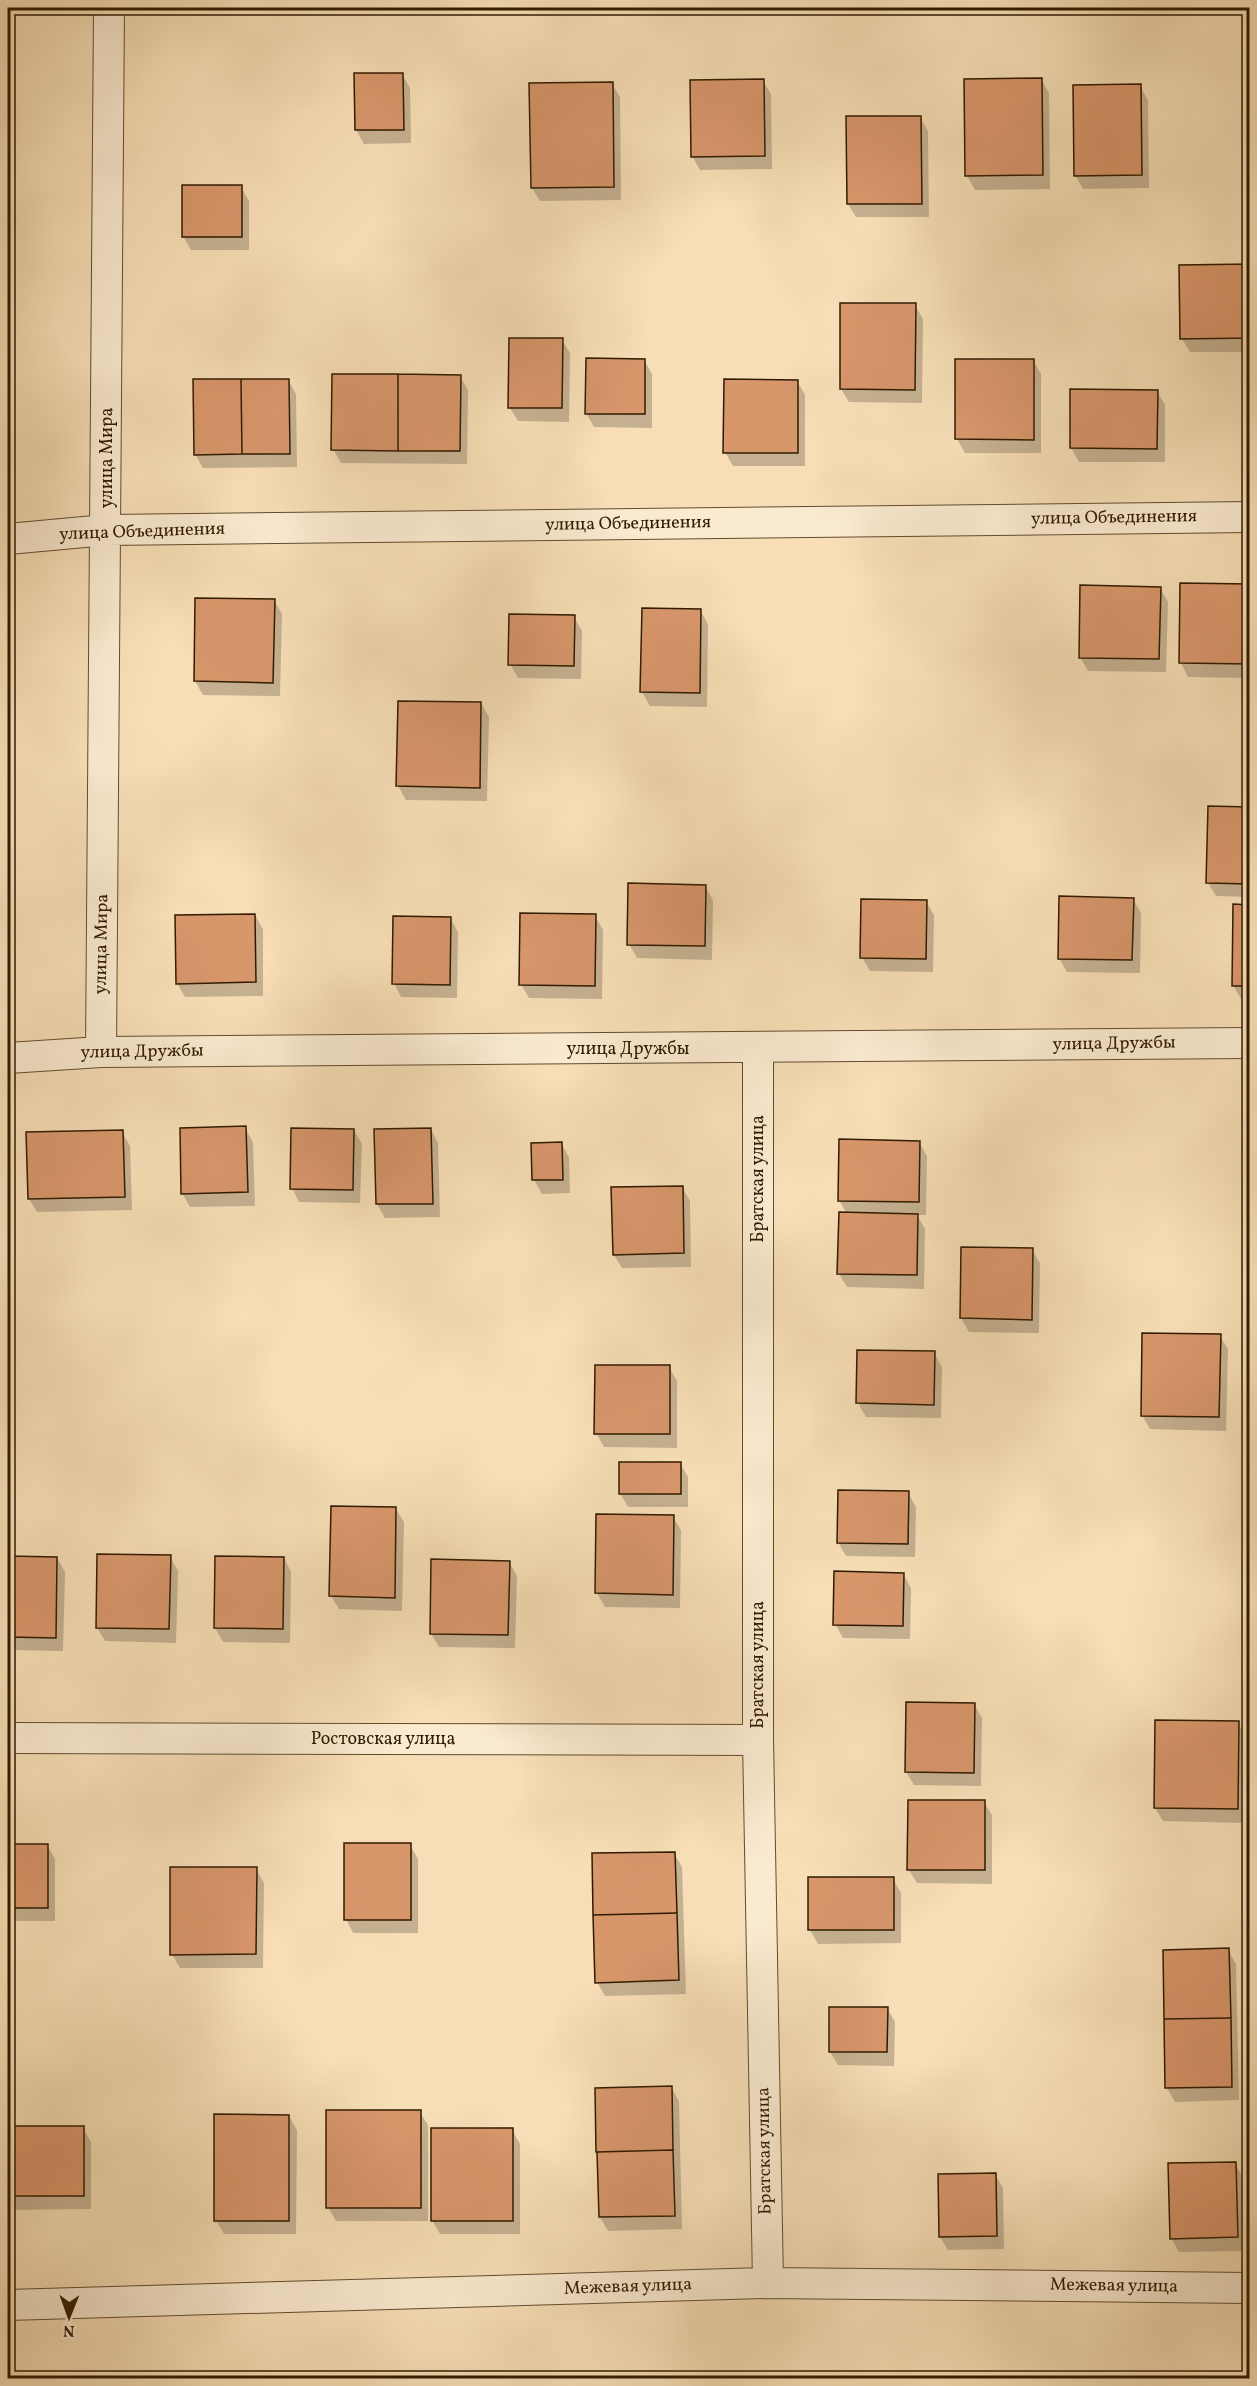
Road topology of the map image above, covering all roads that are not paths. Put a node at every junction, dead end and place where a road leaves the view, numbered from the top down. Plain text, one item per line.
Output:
1 (109, 8) edge
2 (1250, 517) edge
3 (106, 530) junction
4 (8, 539) edge
5 (1250, 1043) edge
6 (758, 1048) junction
7 (101, 1052) junction
8 (8, 1058) edge
9 (8, 1738) edge
10 (758, 1740) junction
11 (768, 2283) junction
12 (1250, 2288) edge
13 (8, 2305) edge

1 - 3 street, улица Мира
2 - 3 street, улица Объединения
3 - 4 street, улица Объединения
3 - 7 street, улица Мира
5 - 6 street, улица Дружбы
6 - 7 street, улица Дружбы
6 - 10 street, Братская улица
7 - 8 street, улица Дружбы
9 - 10 street, Ростовская улица
10 - 11 street, Братская улица
11 - 12 street, Межевая улица
11 - 13 street, Межевая улица

